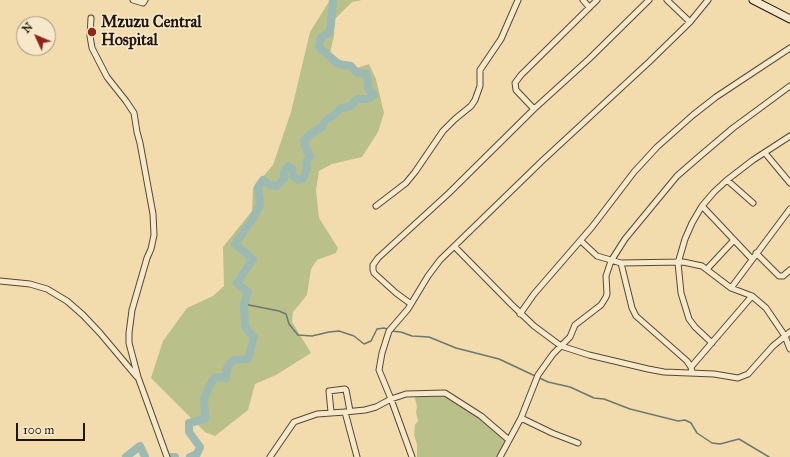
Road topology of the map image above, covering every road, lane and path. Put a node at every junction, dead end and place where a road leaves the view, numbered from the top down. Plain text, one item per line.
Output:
1 (133, 0) edge
2 (145, 0) edge
3 (518, 0) edge
4 (583, 0) edge
5 (597, 0) edge
6 (649, 0) edge
7 (667, 0) edge
8 (708, 0) edge
9 (753, 0) edge
10 (589, 7) junction
11 (91, 18) dead end
12 (790, 19) edge
13 (690, 22) junction
14 (790, 49) edge
15 (790, 86) edge
16 (534, 109) junction
17 (790, 136) edge
18 (765, 153) junction
19 (727, 180) junction
20 (790, 183) edge
21 (753, 203) dead end
22 (376, 206) dead end
23 (702, 206) junction
24 (790, 209) edge
25 (581, 240) junction
26 (734, 240) junction
27 (455, 247) junction
28 (756, 253) junction
29 (752, 259) junction
30 (611, 261) junction
31 (621, 263) junction
32 (678, 263) junction
33 (707, 269) junction
34 (790, 270) edge
35 (0, 281) edge
36 (731, 288) junction
37 (752, 296) junction
38 (411, 304) junction
39 (520, 314) junction
40 (790, 332) edge
41 (785, 336) junction
42 (712, 343) junction
43 (561, 346) junction
44 (790, 349) edge
45 (691, 369) junction
46 (138, 377) junction
47 (391, 399) junction
48 (331, 412) junction
49 (348, 412) junction
50 (521, 418) junction
51 (509, 440) junction
52 (578, 443) dead end
53 (167, 457) edge
54 (270, 457) edge
55 (357, 457) edge
56 (412, 457) edge
57 (500, 457) edge

1 - 2 street
3 - 22 street
4 - 10 street
5 - 10 street
6 - 16 street
7 - 13 street
8 - 13 street
9 - 12 street
10 - 16 street
11 - 46 street
13 - 27 street
14 - 25 street
15 - 30 street
16 - 38 street
17 - 18 street
18 - 19 street
18 - 20 street
19 - 21 street
19 - 23 street
23 - 26 street
23 - 32 street
24 - 28 street
25 - 30 street
25 - 39 street
26 - 29 street
26 - 33 street
27 - 38 street
27 - 39 street
28 - 29 street
28 - 34 street
29 - 36 street
30 - 31 street
30 - 43 street
31 - 32 street
31 - 45 street
32 - 33 street
32 - 42 street
33 - 36 street
35 - 46 street
36 - 37 street
37 - 41 street
37 - 42 street
38 - 47 street
39 - 43 street
40 - 41 street
41 - 44 street
41 - 45 street
42 - 45 street
43 - 45 street
43 - 50 street
46 - 53 street
47 - 49 street
47 - 51 street
47 - 56 street
48 - 49 street
48 - 49 street
48 - 54 street
49 - 55 street
50 - 51 street
50 - 52 street
51 - 57 street

